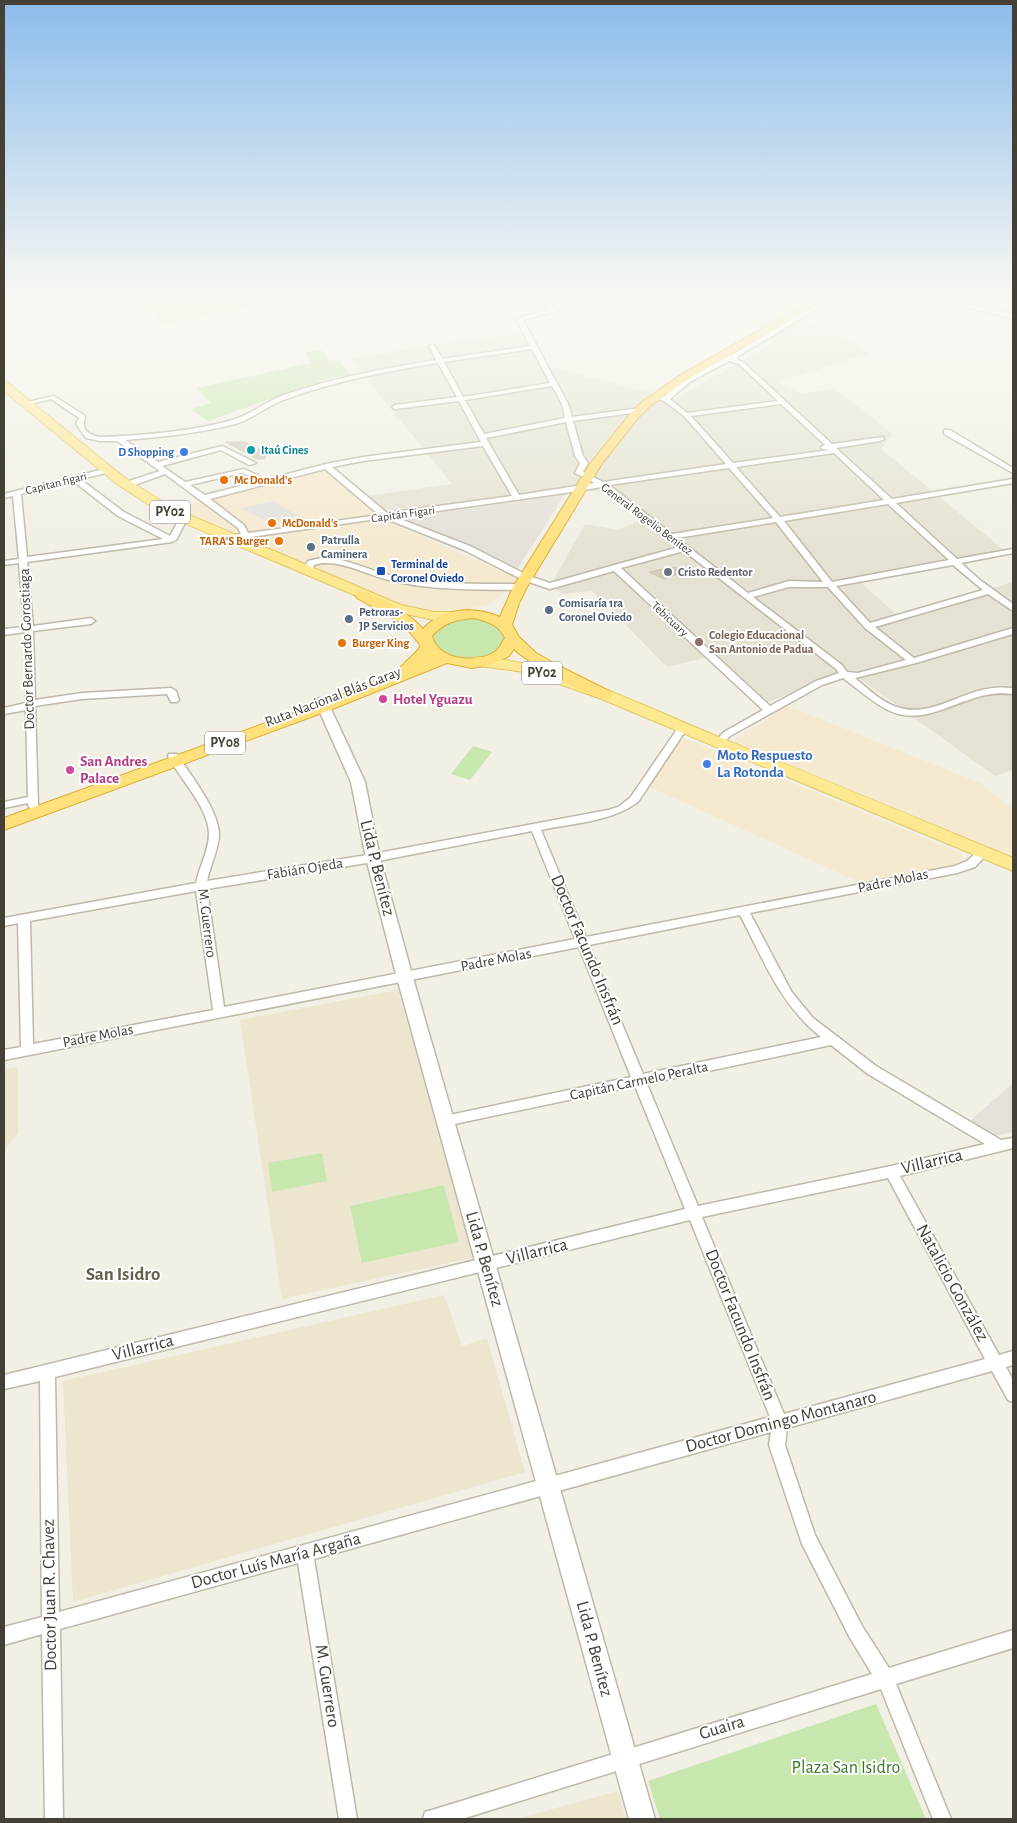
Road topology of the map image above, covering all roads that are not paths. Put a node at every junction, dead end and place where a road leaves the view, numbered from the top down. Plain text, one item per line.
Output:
1 (340, 380) edge
2 (451, 380) edge
3 (552, 380) edge
4 (681, 380) edge
5 (759, 380) edge
6 (554, 384) junction
7 (4, 385) edge
8 (661, 398) junction
9 (461, 399) junction
10 (783, 402) junction
11 (26, 403) junction
12 (395, 407) dead end
13 (640, 410) junction
14 (686, 415) junction
15 (568, 419) junction
16 (947, 432) dead end
17 (119, 439) junction
18 (880, 439) dead end
19 (483, 440) junction
20 (832, 449) junction
21 (156, 465) junction
22 (731, 465) junction
23 (326, 466) junction
24 (108, 470) junction
25 (166, 471) junction
26 (1013, 471) edge
27 (588, 476) junction
28 (74, 478) junction
29 (1013, 481) edge
30 (182, 483) junction
31 (602, 484) junction
32 (126, 485) junction
33 (579, 489) junction
34 (17, 493) junction
35 (201, 495) junction
36 (4, 496) edge
37 (517, 498) junction
38 (892, 502) junction
39 (178, 516) junction
40 (385, 516) junction
41 (778, 519) junction
42 (245, 535) junction
43 (671, 537) junction
44 (226, 538) junction
45 (172, 540) junction
46 (685, 548) junction
47 (259, 551) junction
48 (1013, 552) edge
49 (24, 561) junction
50 (956, 562) junction
51 (4, 563) edge
52 (615, 567) junction
53 (312, 572) junction
54 (523, 582) junction
55 (830, 585) junction
56 (989, 591) junction
57 (362, 595) junction
58 (746, 596) junction
59 (1013, 608) edge
60 (465, 614) junction
61 (91, 621) dead end
62 (868, 626) junction
63 (28, 628) junction
64 (508, 631) junction
65 (1013, 631) edge
66 (4, 632) edge
67 (426, 644) junction
68 (444, 659) junction
69 (914, 661) junction
70 (477, 662) junction
71 (844, 674) junction
72 (1013, 690) edge
73 (606, 695) junction
74 (174, 700) dead end
75 (322, 704) junction
76 (30, 707) junction
77 (4, 711) edge
78 (770, 711) junction
79 (682, 727) junction
80 (719, 742) junction
81 (174, 759) junction
82 (4, 805) edge
83 (35, 805) junction
84 (4, 817) edge
85 (4, 824) edge
86 (535, 827) junction
87 (983, 853) junction
88 (373, 858) junction
89 (1013, 865) edge
90 (201, 886) junction
91 (744, 912) junction
92 (24, 918) junction
93 (4, 921) edge
94 (584, 942) junction
95 (405, 978) junction
96 (219, 1012) junction
97 (832, 1040) junction
98 (27, 1050) junction
99 (4, 1055) edge
100 (640, 1080) junction
101 (445, 1121) junction
102 (1006, 1145) edge
103 (891, 1172) junction
104 (694, 1213) junction
105 (486, 1264) junction
106 (1013, 1358) edge
107 (996, 1363) junction
108 (47, 1372) junction
109 (4, 1382) edge
110 (1013, 1395) edge
111 (780, 1423) junction
112 (549, 1486) junction
113 (306, 1553) junction
114 (51, 1623) junction
115 (4, 1636) edge
116 (1013, 1639) edge
117 (885, 1678) junction
118 (624, 1758) junction
119 (54, 1819) edge
120 (348, 1819) edge
121 (432, 1819) edge
122 (642, 1819) edge
123 (942, 1819) edge

1 - 17 street
2 - 9 street
3 - 6 street
4 - 8 highway
5 - 10 street
6 - 9 street
6 - 15 street
7 - 11 main road, PY02
8 - 13 highway
8 - 14 street
9 - 12 street
9 - 19 street
10 - 14 street
10 - 20 street
11 - 17 street
11 - 24 main road, PY02
13 - 15 street
13 - 27 highway
14 - 22 street
15 - 19 street
15 - 27 street
16 - 26 street
17 - 21 street
18 - 20 street, Capitán Figari
19 - 23 street
19 - 37 street
20 - 22 street, Capitán Figari
20 - 38 street
21 - 25 street
21 - 30 street
22 - 31 street, Capitán Figari
22 - 41 street
23 - 35 street
23 - 40 street
24 - 28 street, Capitan figari
24 - 32 main road, PY02
25 - 30 street
25 - 32 street
27 - 31 street, General Rogelio Benítez
27 - 33 highway
28 - 34 street, Capitan figari
28 - 45 street
29 - 38 street
30 - 35 street
30 - 35 street
31 - 33 street, Capitán Figari
31 - 43 street, General Rogelio Benítez
32 - 39 main road, PY02
33 - 37 street, Capitán Figari
33 - 54 highway
34 - 36 street, Capitan figari
34 - 49 street, Doctor Bernardo Gorostiaga
35 - 42 street
37 - 40 street, Capitán Figari
38 - 41 street
38 - 50 street
39 - 44 main road, PY02
39 - 45 street
40 - 42 street, Capitán Figari
40 - 54 street
41 - 43 street
41 - 55 street
42 - 44 street, Capitán Figari
42 - 47 street
43 - 46 street, General Rogelio Benítez
44 - 47 main road, PY02
45 - 49 street
46 - 52 street
46 - 58 street, General Rogelio Benítez
47 - 53 main road, PY02
48 - 50 street
49 - 51 street
49 - 63 street, Doctor Bernardo Gorostiaga
50 - 55 street
50 - 56 street
52 - 54 street
52 - 78 street, Tebicuary
53 - 54 street
53 - 57 main road, PY02
54 - 60 highway
54 - 64 highway
55 - 58 street
55 - 62 street
56 - 59 street
56 - 62 street
57 - 60 main road, PY02
57 - 67 highway, PY02
58 - 71 street, General Rogelio Benítez
60 - 64 highway, PY02
60 - 67 highway, PY02
61 - 63 street
62 - 69 street
63 - 66 street
63 - 76 street, Doctor Bernardo Gorostiaga
64 - 70 highway, PY02
64 - 73 highway, PY02
65 - 69 street
67 - 68 highway, PY02
67 - 75 highway, Ruta Nacional Blás Garay / PY08
68 - 70 highway, PY02
68 - 75 highway, Ruta Nacional Blás Garay / PY08
69 - 71 street
70 - 73 main road, PY02
71 - 72 street, General Rogelio Benítez
71 - 78 street
73 - 79 main road, PY02
74 - 76 street
75 - 81 highway, Ruta Nacional Blás Garay / PY08
75 - 88 street, Lida P. Benítez
76 - 77 street
76 - 83 street, Doctor Bernardo Gorostiaga
78 - 80 street
79 - 80 main road, PY02
79 - 86 street, Fabián Ojeda
80 - 87 main road, PY02
81 - 83 highway, Ruta Nacional Blás Garay / PY08
81 - 90 street, M. Guerrero
82 - 83 street
83 - 84 highway, Ruta Nacional Blás Garay / PY08
83 - 85 highway, Ruta Nacional Blás Garay / PY08
86 - 88 street, Fabián Ojeda
86 - 94 street, Doctor Facundo Insfrán
87 - 89 main road, PY02
87 - 91 street, Padre Molas
88 - 90 street, Fabián Ojeda
88 - 95 street, Lida P. Benítez
90 - 92 street, Fabián Ojeda
90 - 96 street, M. Guerrero
91 - 94 street, Padre Molas
91 - 97 street
92 - 93 street, Fabián Ojeda
92 - 98 street
94 - 95 street, Padre Molas
94 - 100 street, Doctor Facundo Insfrán
95 - 96 street, Padre Molas
95 - 101 street, Lida P. Benítez
96 - 98 street, Padre Molas
97 - 100 street, Capitán Carmelo Peralta
97 - 102 street
98 - 99 street, Padre Molas
100 - 101 street, Capitán Carmelo Peralta
100 - 104 street, Doctor Facundo Insfrán
101 - 105 street, Lida P. Benítez
102 - 103 street, Villarrica
103 - 104 street, Villarrica
103 - 107 street, Natalicio González
104 - 105 street, Villarrica
104 - 111 street, Doctor Facundo Insfrán
105 - 108 street, Villarrica
105 - 112 street, Lida P. Benítez
106 - 107 street, Doctor Domingo Montanaro
107 - 110 street, Natalicio González
107 - 111 street, Doctor Domingo Montanaro
108 - 109 street, Villarrica
108 - 114 street, Doctor Juan R. Chavez
111 - 112 street, Doctor Domingo Montanaro
111 - 117 street, Doctor Facundo Insfrán
112 - 113 street, Doctor Luís María Argaña
112 - 118 street, Lida P. Benítez
113 - 114 street, Doctor Luís María Argaña
113 - 120 street, M. Guerrero
114 - 115 street, Doctor Luís María Argaña
114 - 119 street, Doctor Juan R. Chavez
116 - 117 street, Guaira
117 - 118 street, Guaira
117 - 123 street, Doctor Facundo Insfrán
118 - 121 street, Guaira
118 - 122 street, Lida P. Benítez

